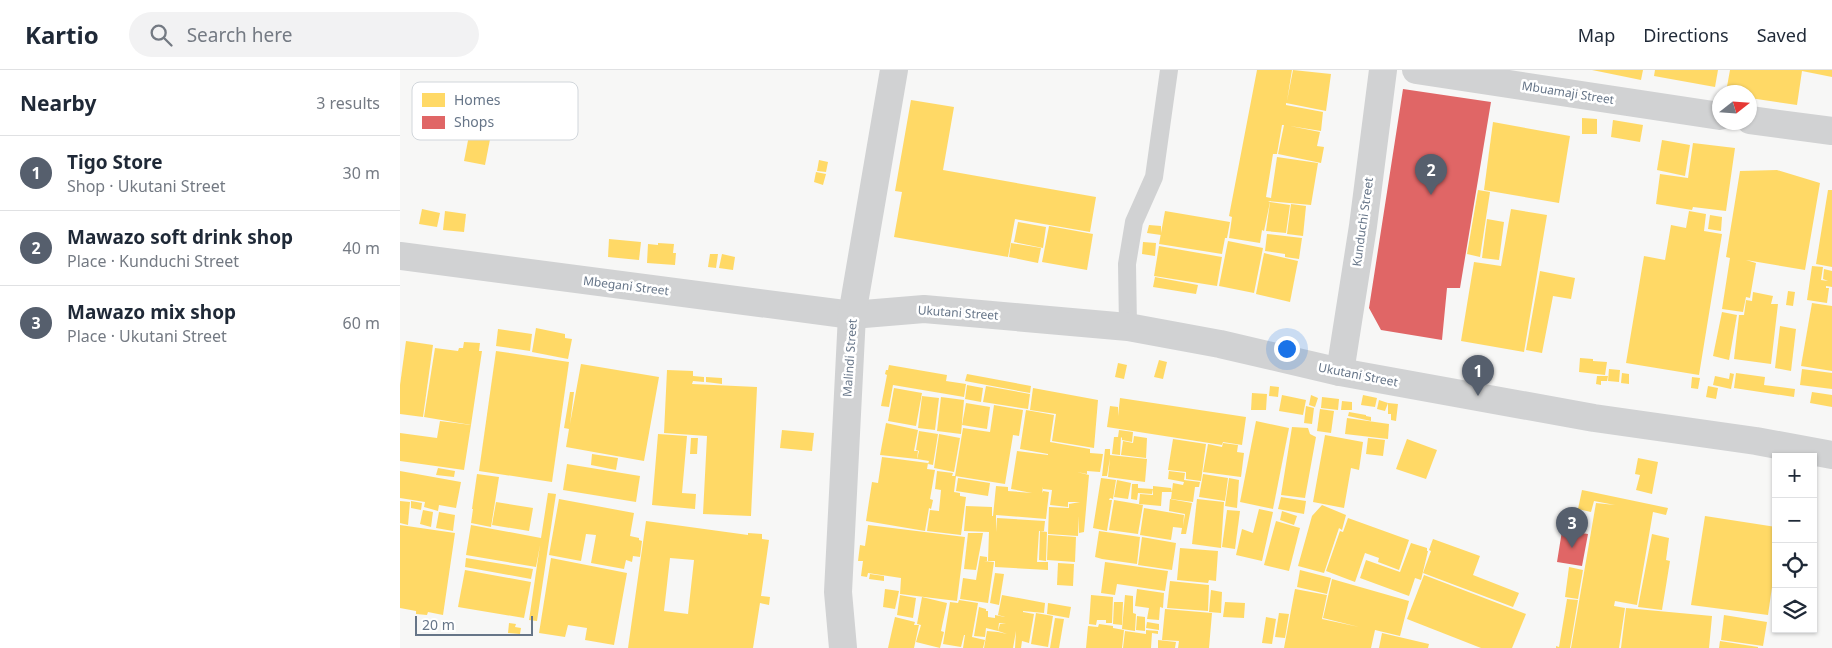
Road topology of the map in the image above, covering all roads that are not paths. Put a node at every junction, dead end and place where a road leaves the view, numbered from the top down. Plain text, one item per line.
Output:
1 (894, 70) edge
2 (1169, 70) edge
3 (1383, 70) edge
4 (1416, 70) edge
5 (1712, 115) edge
6 (1757, 121) edge
7 (1832, 131) edge
8 (400, 256) edge
9 (852, 315) junction
10 (1128, 327) junction
11 (1340, 372) junction
12 (1832, 455) edge
13 (843, 648) edge

1 - 9 street, Malindi Street
2 - 10 lane
3 - 11 street, Kunduchi Street
4 - 5 street, Mbuamaji Street
6 - 7 street
8 - 9 street, Mbegani Street
9 - 10 street, Ukutani Street
9 - 13 street, Malindi Street
10 - 11 street, Ukutani Street
11 - 12 street, Ukutani Street

